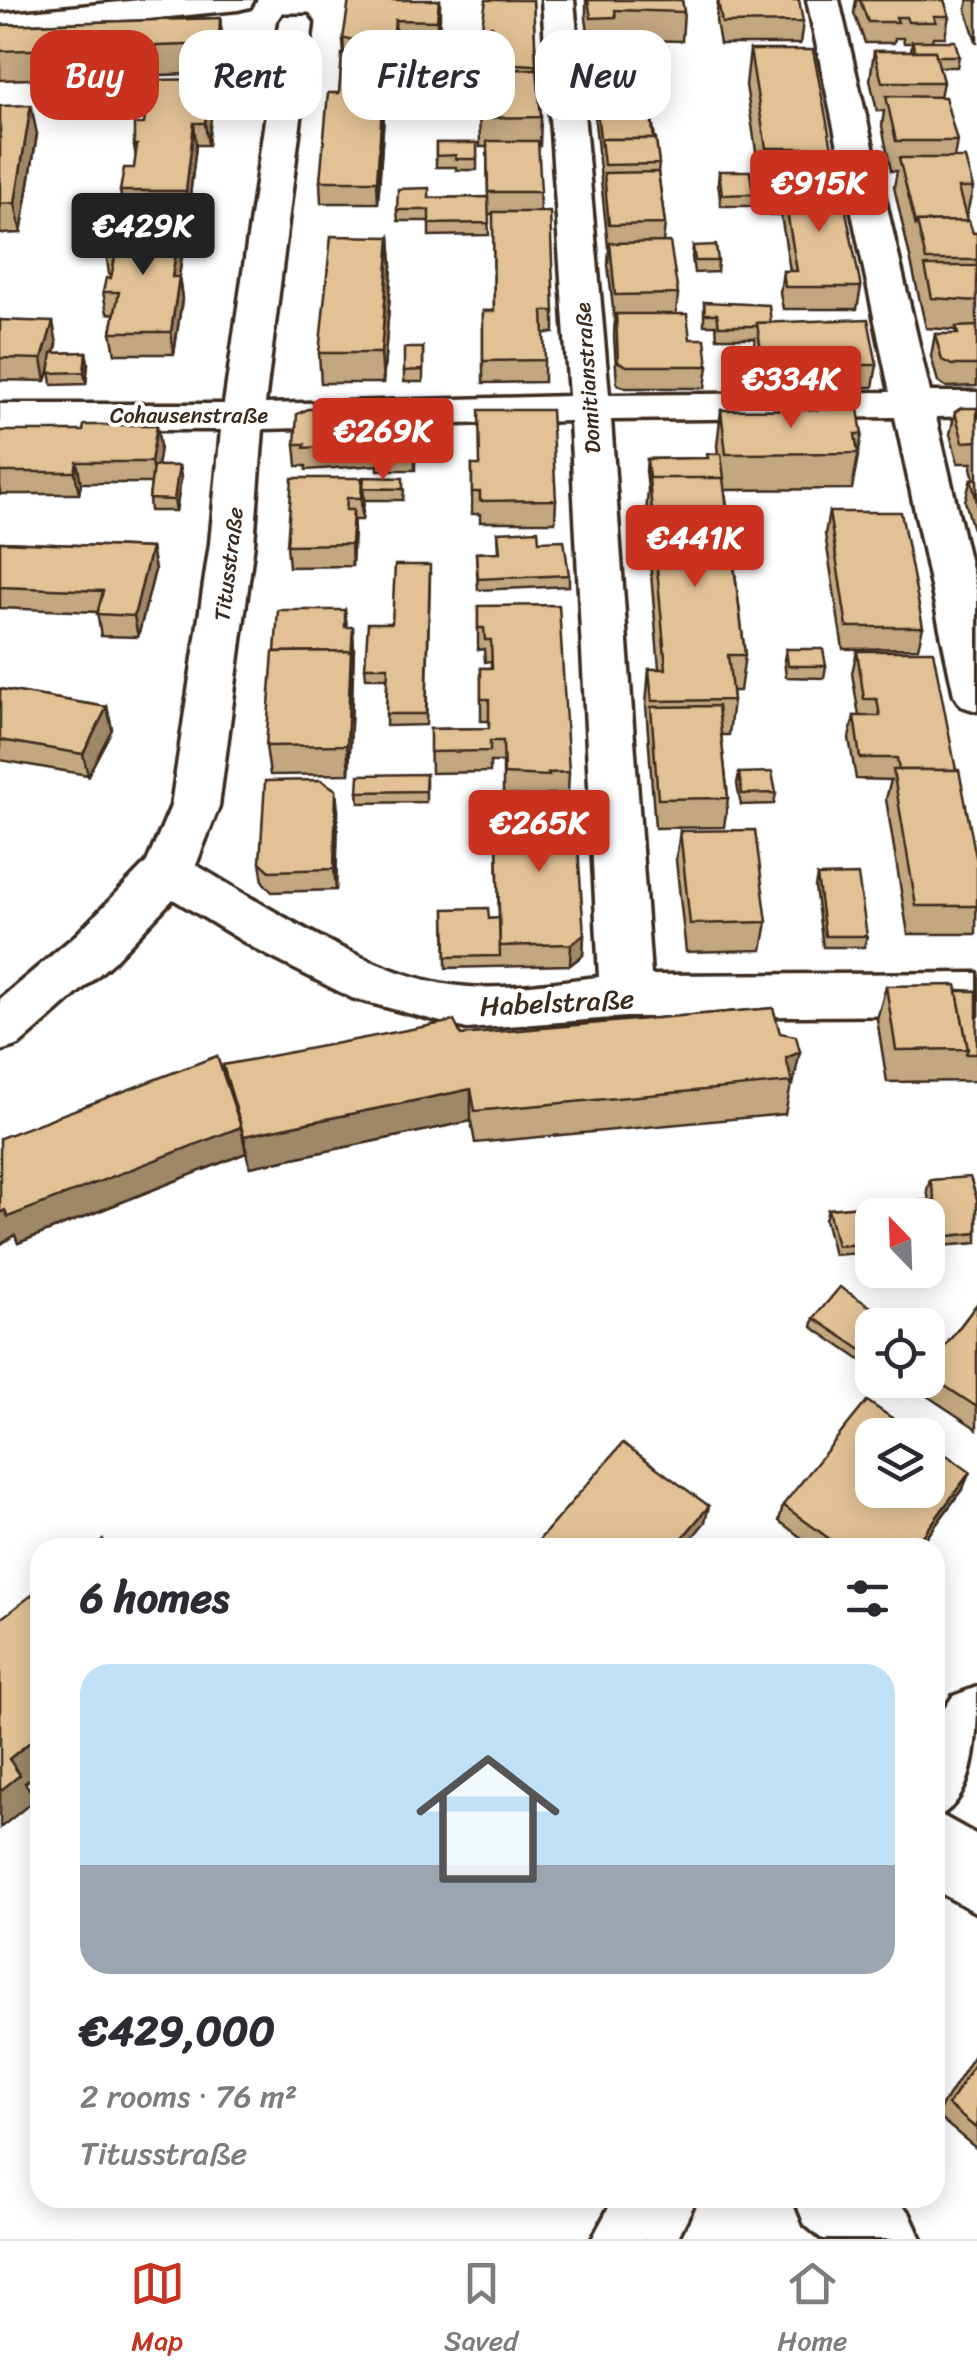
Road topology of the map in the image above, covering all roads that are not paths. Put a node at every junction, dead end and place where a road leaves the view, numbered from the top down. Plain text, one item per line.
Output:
1 (238, 0) edge
2 (258, 0) edge
3 (558, 0) edge
4 (823, 0) edge
5 (0, 24) edge
6 (913, 403) junction
7 (977, 404) edge
8 (590, 408) junction
9 (0, 417) edge
10 (243, 417) junction
11 (977, 695) edge
12 (168, 872) junction
13 (977, 994) edge
14 (626, 996) junction
15 (0, 1030) edge
16 (977, 1720) edge
17 (945, 1769) edge
18 (945, 1854) edge
19 (977, 1878) edge
20 (652, 2208) edge
21 (844, 2208) edge
22 (630, 2239) edge
23 (882, 2239) edge

1 - 5 street
2 - 10 street, Titusstraße
3 - 8 street, Domitianstraße
4 - 6 street
6 - 7 street, Cohausenstraße
6 - 8 street, Cohausenstraße
6 - 11 street
8 - 10 street, Cohausenstraße
8 - 14 street, Domitianstraße
9 - 10 street, Cohausenstraße
10 - 12 street, Titusstraße
12 - 14 street, Habelstraße
12 - 15 street, Titusstraße
13 - 14 street, Habelstraße
16 - 17 street
18 - 19 street
20 - 22 street
21 - 23 street

